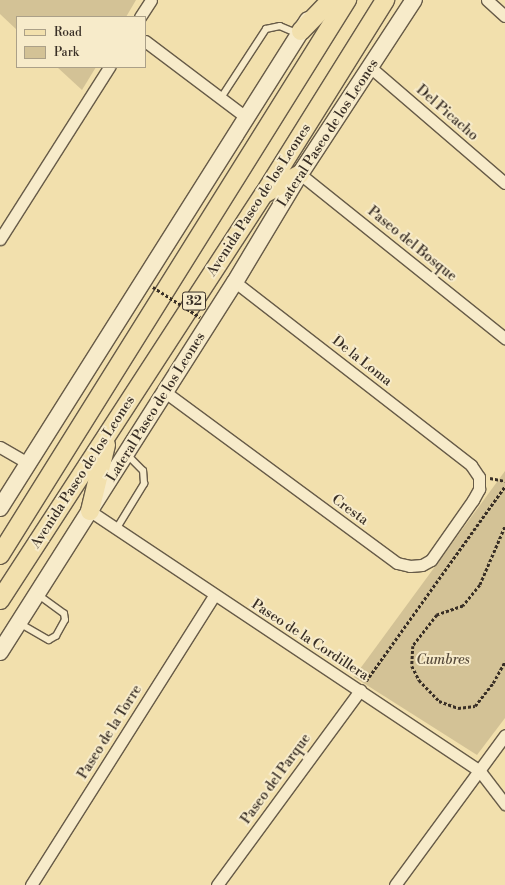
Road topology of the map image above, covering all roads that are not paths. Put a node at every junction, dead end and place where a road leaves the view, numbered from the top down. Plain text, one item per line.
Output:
1 (151, 0) edge
2 (321, 0) edge
3 (331, 0) edge
4 (347, 0) edge
5 (385, 0) edge
6 (414, 0) edge
7 (487, 0) edge
8 (141, 16) edge
9 (505, 16) edge
10 (300, 33) junction
11 (146, 42) edge
12 (370, 67) junction
13 (108, 68) edge
14 (221, 98) junction
15 (247, 118) junction
16 (300, 174) junction
17 (505, 183) edge
18 (264, 194) junction
19 (0, 239) edge
20 (235, 282) junction
21 (505, 338) edge
22 (165, 392) junction
23 (109, 430) junction
24 (0, 447) edge
25 (125, 454) junction
26 (28, 463) junction
27 (471, 465) joint
28 (0, 508) edge
29 (90, 511) junction
30 (117, 528) junction
31 (0, 555) edge
32 (36, 593) junction
33 (214, 595) junction
34 (0, 600) edge
35 (19, 622) junction
36 (0, 652) edge
37 (360, 690) junction
38 (505, 735) edge
39 (479, 770) junction
40 (505, 804) edge
41 (31, 885) edge
42 (217, 885) edge
43 (394, 885) edge

1 - 8 street
2 - 10 street
3 - 10 main road
4 - 31 main road, Avenida Paseo de los Leones / 32
5 - 18 main road, Avenida Paseo de los Leones / 32
6 - 12 street, Lateral Paseo de los Leones
7 - 9 street
10 - 14 lane
10 - 15 street
11 - 14 street
12 - 16 street, Lateral Paseo de los Leones
12 - 17 street, Del Picacho
13 - 19 street
14 - 15 street
15 - 26 street
16 - 18 main road
16 - 20 street, Lateral Paseo de los Leones
16 - 21 street, Paseo del Bosque
18 - 23 main road, Avenida Paseo de los Leones / 32
20 - 22 street, Lateral Paseo de los Leones
20 - 27 street, De la Loma
22 - 25 street, Lateral Paseo de los Leones
22 - 27 street, Cresta
23 - 29 main road
23 - 34 main road, Avenida Paseo de los Leones / 32
24 - 26 street
25 - 29 street, Lateral Paseo de los Leones
25 - 30 lane
26 - 28 street
29 - 30 street, Paseo de la Cordillera
29 - 32 street, Lateral Paseo de los Leones
30 - 33 street, Paseo de la Cordillera
32 - 35 street, Lateral Paseo de los Leones
32 - 35 lane
33 - 37 street, Paseo de la Cordillera
33 - 41 street, Paseo de la Torre
35 - 36 street, Lateral Paseo de los Leones
37 - 39 street, Paseo de la Cordillera
37 - 42 street, Paseo del Parque
38 - 39 street
39 - 40 street, Paseo de la Cordillera
39 - 43 street

